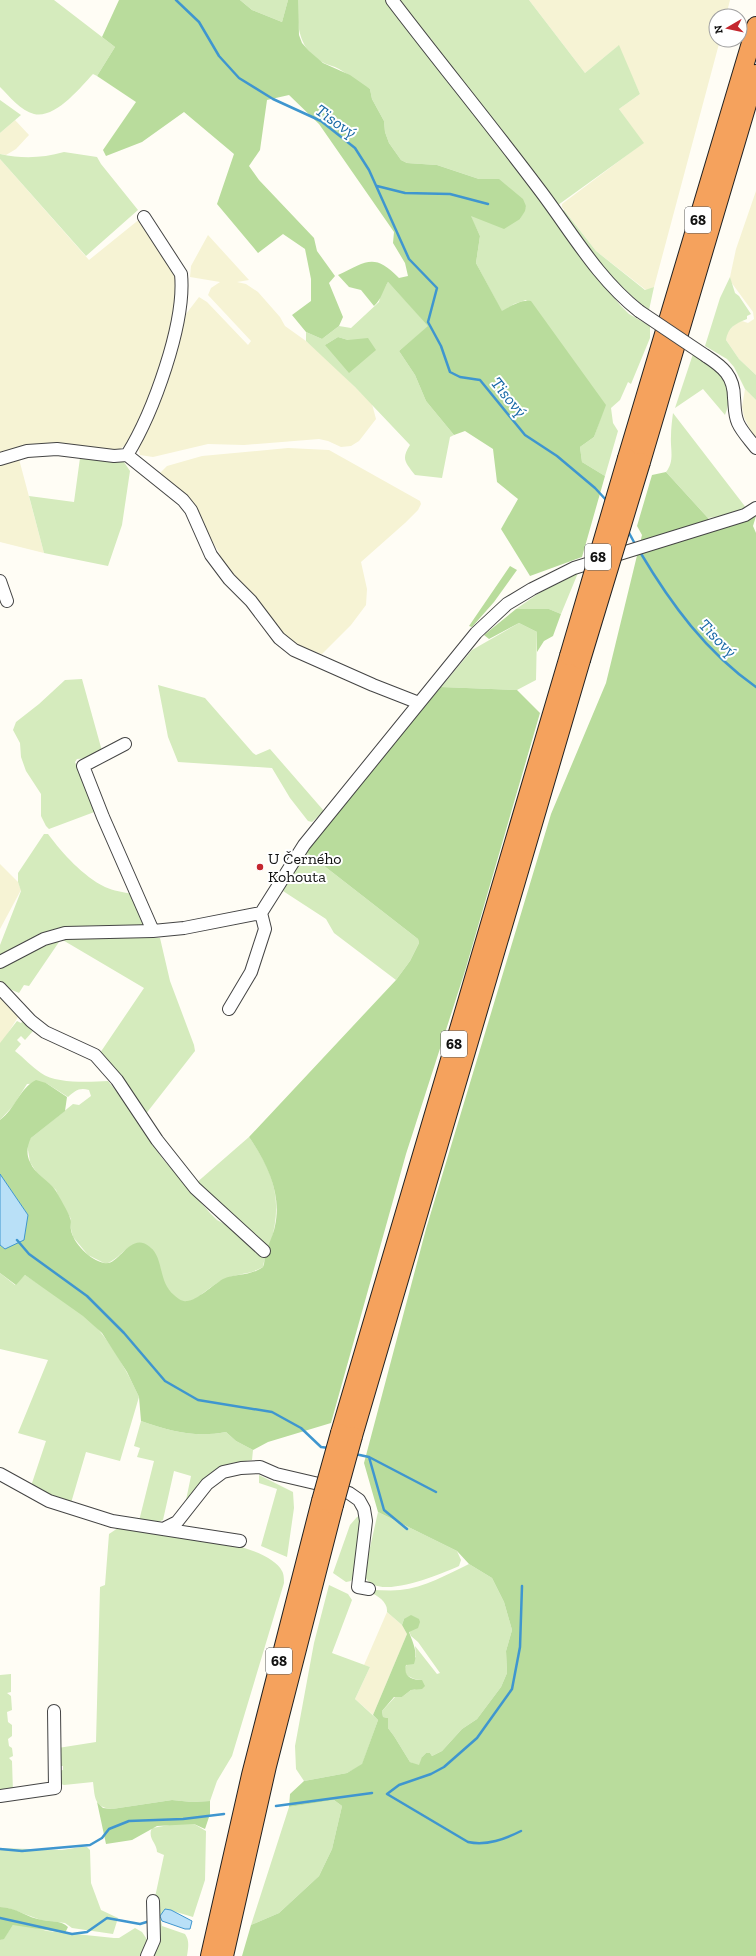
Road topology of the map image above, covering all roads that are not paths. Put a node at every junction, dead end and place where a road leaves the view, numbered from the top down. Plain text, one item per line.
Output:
1 (392, 0) edge
2 (756, 26) edge
3 (756, 74) edge
4 (144, 217) dead end
5 (756, 448) edge
6 (127, 455) junction
7 (0, 459) edge
8 (634, 460) junction
9 (756, 508) edge
10 (0, 581) edge
11 (7, 601) dead end
12 (419, 703) junction
13 (125, 744) dead end
14 (261, 913) junction
15 (153, 931) junction
16 (0, 962) edge
17 (0, 988) edge
18 (229, 1009) dead end
19 (264, 1251) dead end
20 (0, 1474) edge
21 (327, 1503) junction
22 (163, 1529) junction
23 (240, 1541) dead end
24 (369, 1589) dead end
25 (54, 1711) dead end
26 (0, 1796) edge
27 (152, 1901) dead end
28 (147, 1956) edge
29 (210, 1956) edge
30 (224, 1956) edge

1 - 5 street, bridge
2 - 8 highway, 68
3 - 8 highway, 68
4 - 6 street
6 - 7 street
6 - 12 street
8 - 21 highway, 68, bridge
9 - 12 street
10 - 11 street
12 - 14 street
13 - 15 street
14 - 15 street
14 - 18 street
15 - 16 street
17 - 19 street
20 - 22 street
21 - 29 highway, 68
21 - 30 highway, 68
22 - 23 street
22 - 24 street
25 - 26 street
27 - 28 street

